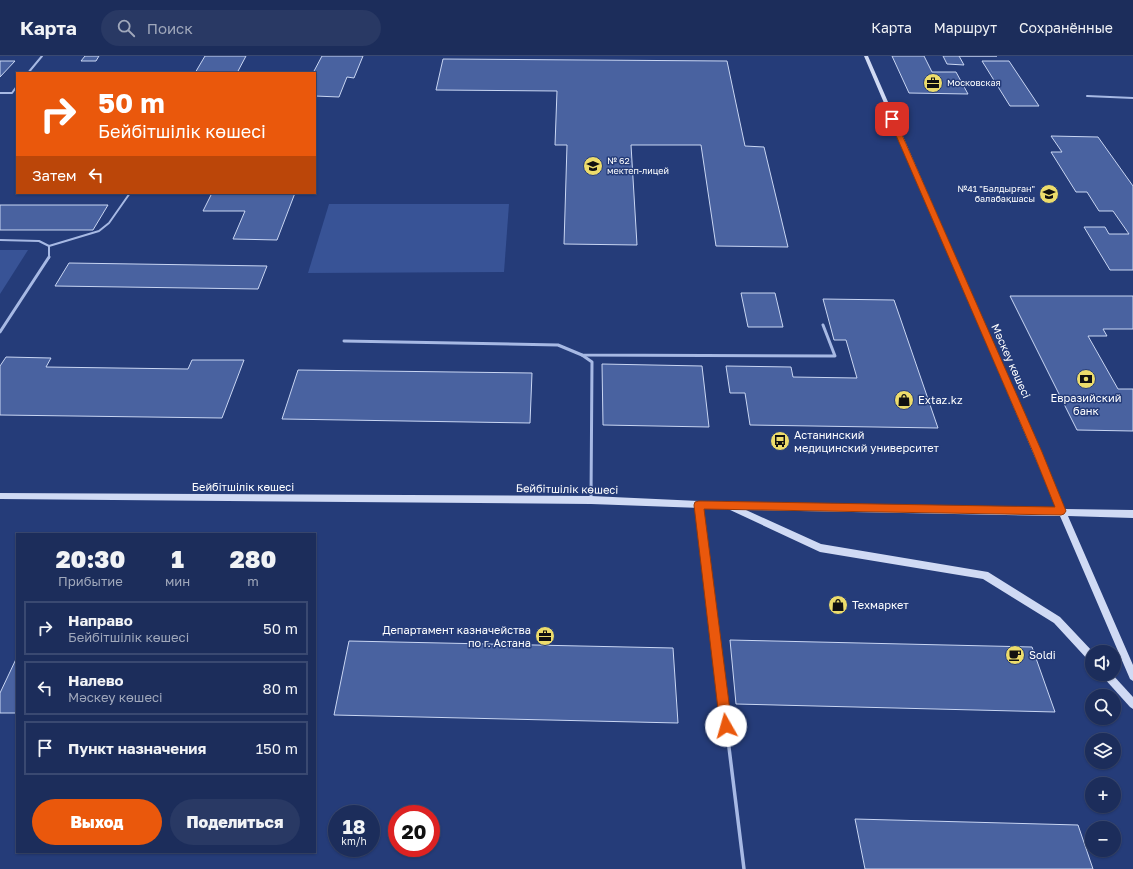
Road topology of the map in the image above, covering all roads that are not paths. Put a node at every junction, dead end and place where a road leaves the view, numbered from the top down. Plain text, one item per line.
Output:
1 (42, 56) edge
2 (866, 56) edge
3 (29, 72) edge
4 (16, 87) edge
5 (0, 93) edge
6 (1087, 96) dead end
7 (1133, 98) edge
8 (129, 194) edge
9 (0, 240) edge
10 (49, 246) junction
11 (823, 325) dead end
12 (0, 332) edge
13 (344, 341) dead end
14 (582, 355) junction
15 (0, 496) edge
16 (591, 500) junction
17 (728, 504) junction
18 (699, 505) junction
19 (1061, 511) junction
20 (1133, 514) edge
21 (1085, 650) edge
22 (1133, 676) edge
23 (1112, 681) edge
24 (1133, 704) edge
25 (744, 869) edge

1 - 3 lane
2 - 19 main road, Мәскеу көшесі
4 - 5 lane
6 - 7 lane
8 - 10 lane
9 - 10 lane
10 - 12 lane
11 - 14 lane
13 - 14 lane
14 - 16 lane
15 - 16 main road, Бейбітшілік көшесі
16 - 18 main road, Бейбітшілік көшесі
17 - 18 main road, Бейбітшілік көшесі
17 - 19 main road, Бейбітшілік көшесі
17 - 21 main road
18 - 25 lane
19 - 20 main road, Бейбітшілік көшесі
19 - 22 main road, Мәскеу көшесі
23 - 24 main road

